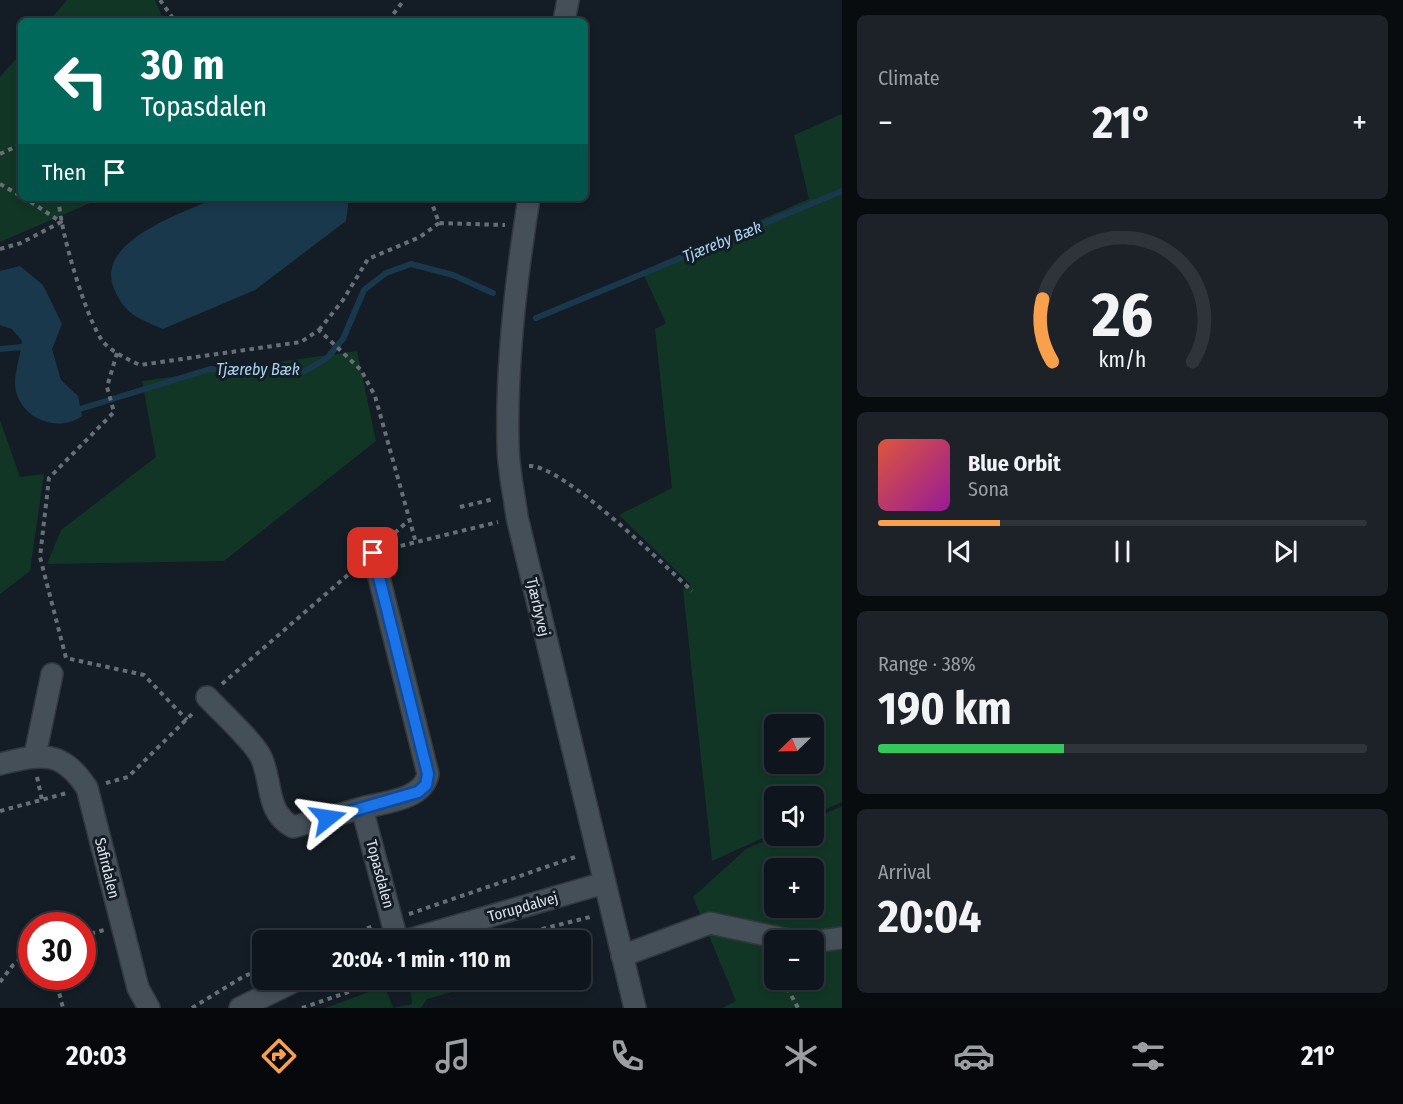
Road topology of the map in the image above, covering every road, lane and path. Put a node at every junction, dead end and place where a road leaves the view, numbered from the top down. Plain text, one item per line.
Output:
1 (160, 0) edge
2 (404, 0) edge
3 (568, 0) edge
4 (173, 18) edge
5 (390, 18) edge
6 (565, 18) edge
7 (18, 145) edge
8 (0, 154) edge
9 (0, 184) edge
10 (18, 194) edge
11 (29, 201) edge
12 (59, 201) edge
13 (431, 201) edge
14 (529, 201) edge
15 (61, 222) junction
16 (439, 223) junction
17 (525, 225) junction
18 (0, 249) edge
19 (319, 330) junction
20 (117, 353) junction
21 (510, 467) junction
22 (514, 494) junction
23 (460, 507) dead end
24 (516, 517) junction
25 (409, 520) junction
26 (416, 543) junction
27 (373, 553) junction
28 (692, 591) dead end
29 (52, 674) dead end
30 (207, 697) junction
31 (188, 720) junction
32 (35, 755) junction
33 (0, 764) edge
34 (87, 788) junction
35 (363, 808) junction
36 (0, 811) edge
37 (595, 849) junction
38 (604, 883) junction
39 (611, 912) junction
40 (392, 920) junction
41 (362, 930) edge
42 (394, 930) edge
43 (442, 930) edge
44 (538, 930) edge
45 (764, 935) edge
46 (842, 938) edge
47 (824, 940) edge
48 (622, 956) junction
49 (18, 961) edge
50 (252, 973) edge
51 (0, 982) edge
52 (58, 990) edge
53 (277, 990) edge
54 (354, 990) edge
55 (788, 990) edge
56 (63, 1008) edge
57 (149, 1008) edge
58 (192, 1008) edge
59 (240, 1008) edge
60 (302, 1008) edge
61 (635, 1008) edge
62 (798, 1008) edge

1 - 4 path
2 - 5 path
3 - 6 street
7 - 8 path
9 - 10 path
11 - 15 path
12 - 15 path
13 - 16 path
14 - 17 street, Tjærbyvej
15 - 18 path
15 - 20 path
16 - 17 path
16 - 19 path
17 - 21 street, Tjærbyvej
19 - 20 path
19 - 25 path
20 - 31 path
21 - 22 street, Tjærbyvej
21 - 28 path
22 - 23 path
22 - 24 street, Tjærbyvej
24 - 26 path
24 - 37 street, Tjærbyvej
25 - 26 path
25 - 27 path
26 - 27 path
27 - 30 path
27 - 35 street
29 - 32 street
30 - 31 path
30 - 35 street
31 - 34 path
32 - 33 street, Safirdalen
32 - 34 street, Safirdalen
34 - 36 path
34 - 57 street, Safirdalen
35 - 40 street, Topasdalen
37 - 38 street, Tjærbyvej
37 - 40 path
38 - 39 street, Tjærbyvej
38 - 43 street, Torupdalvej
39 - 44 path
39 - 48 street, Tjærbyvej
40 - 41 path
40 - 42 street, Topasdalen
45 - 48 street
46 - 47 street
48 - 61 street, Tjærbyvej
49 - 51 path
50 - 58 path
52 - 56 path
53 - 59 street
54 - 60 path
55 - 62 path

